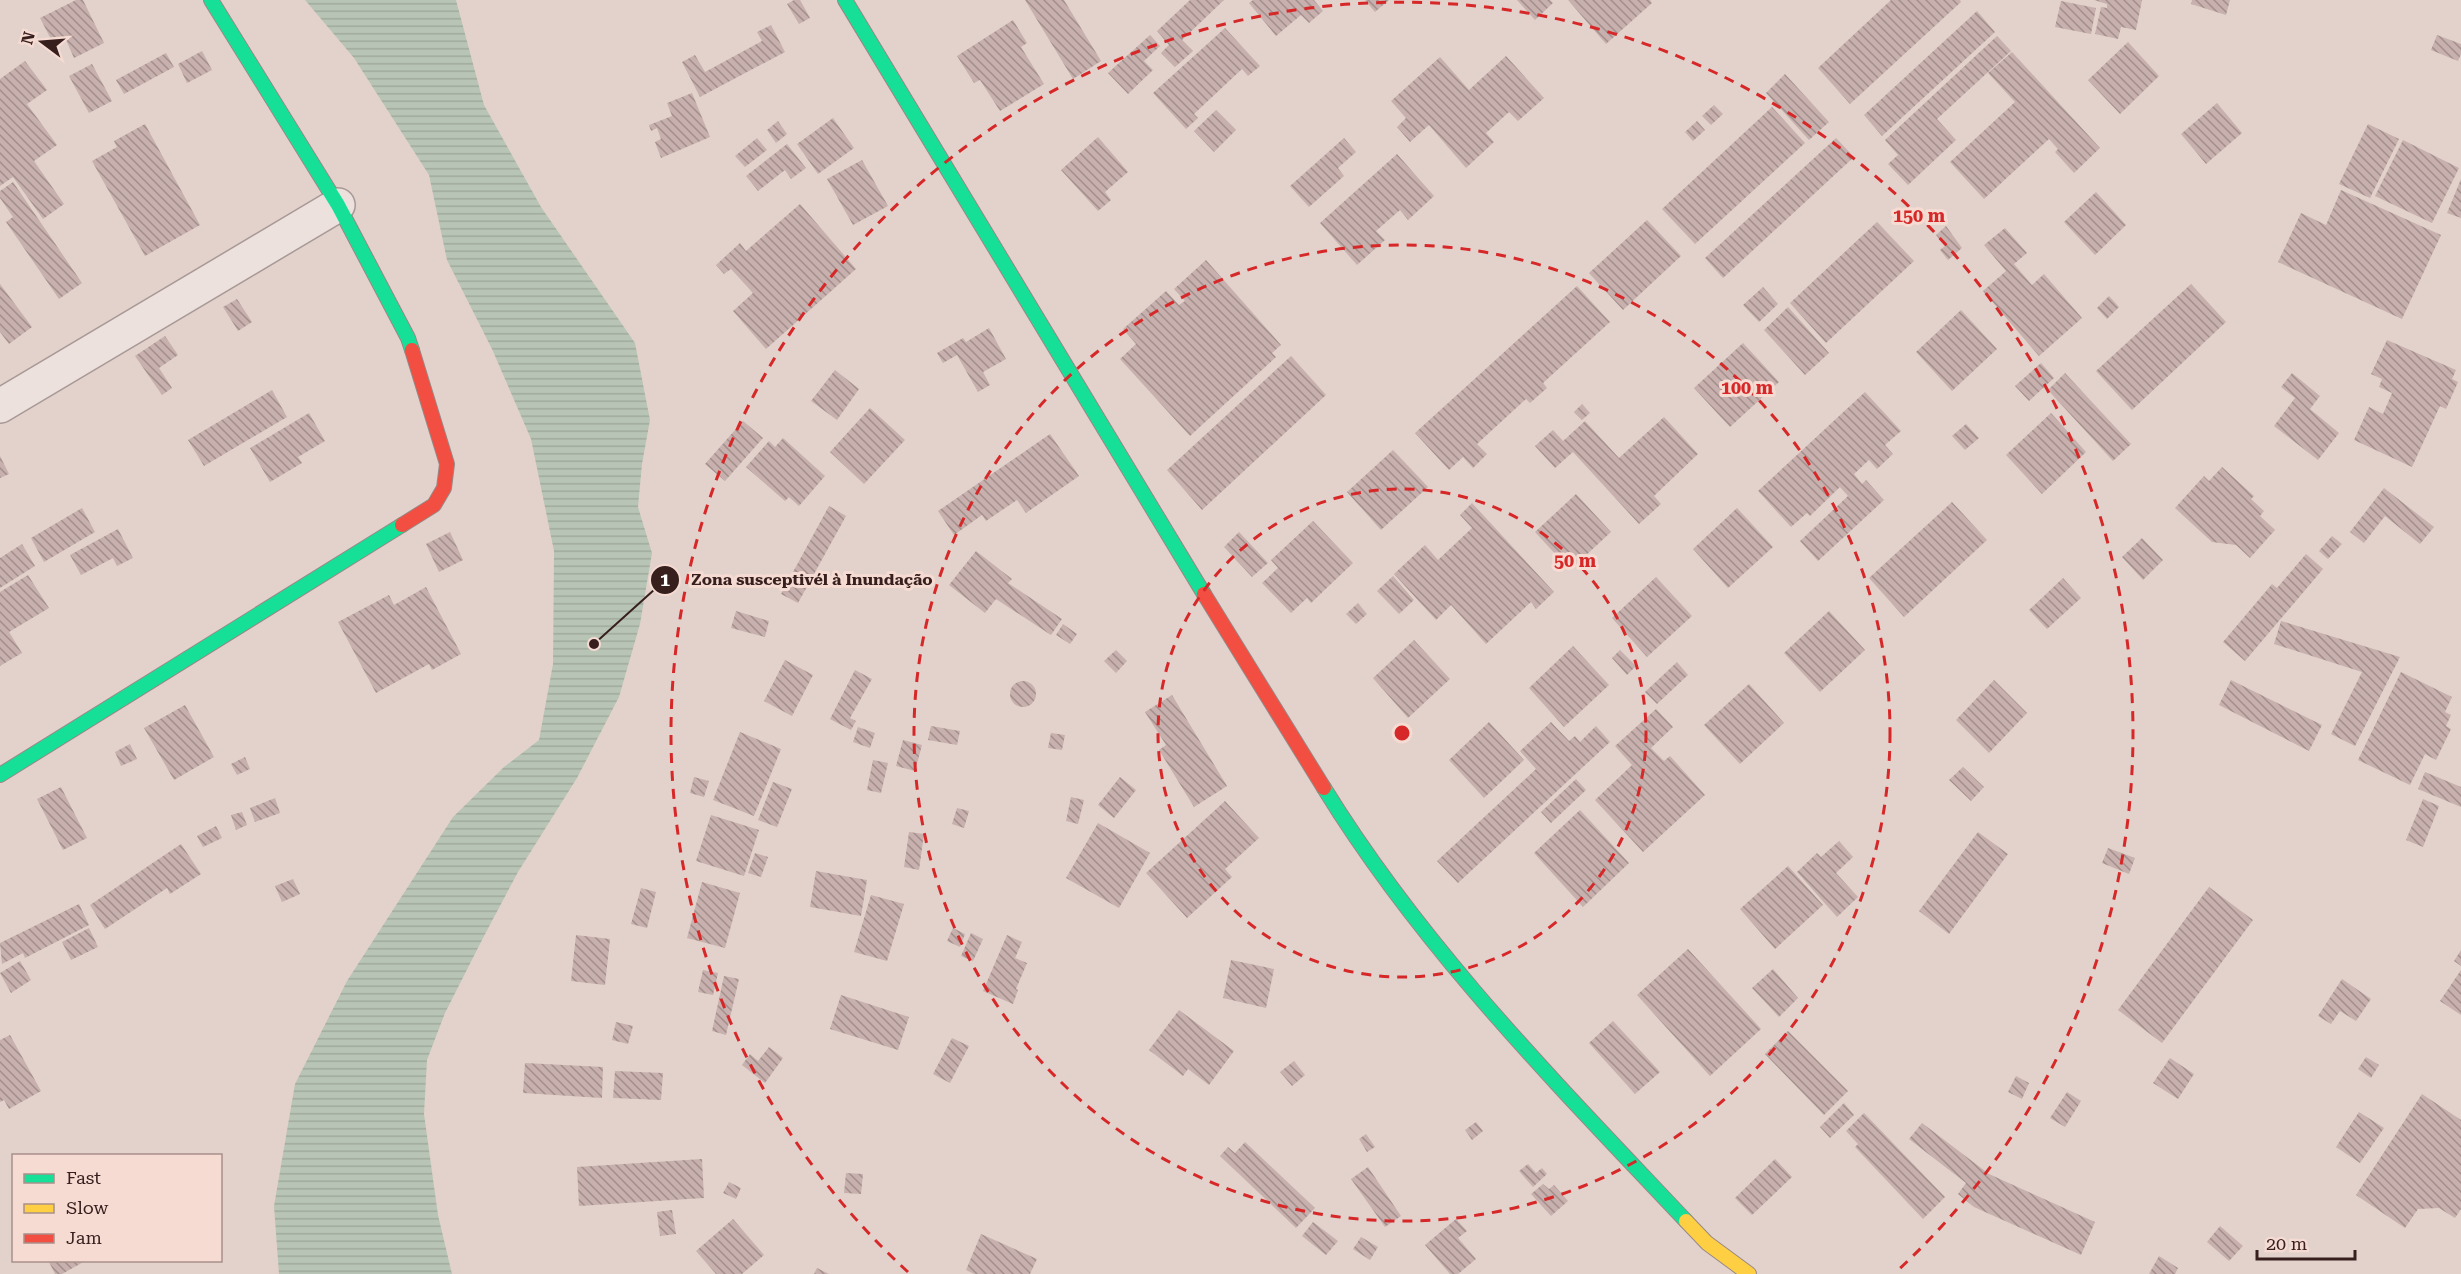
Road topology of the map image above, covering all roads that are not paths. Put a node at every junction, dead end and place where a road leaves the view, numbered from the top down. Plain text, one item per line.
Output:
1 (211, 0) edge
2 (845, 0) edge
3 (338, 205) junction
4 (0, 406) edge
5 (0, 775) edge
6 (1749, 1274) edge

1 - 3 main road
2 - 6 main road
3 - 4 street
3 - 5 main road

